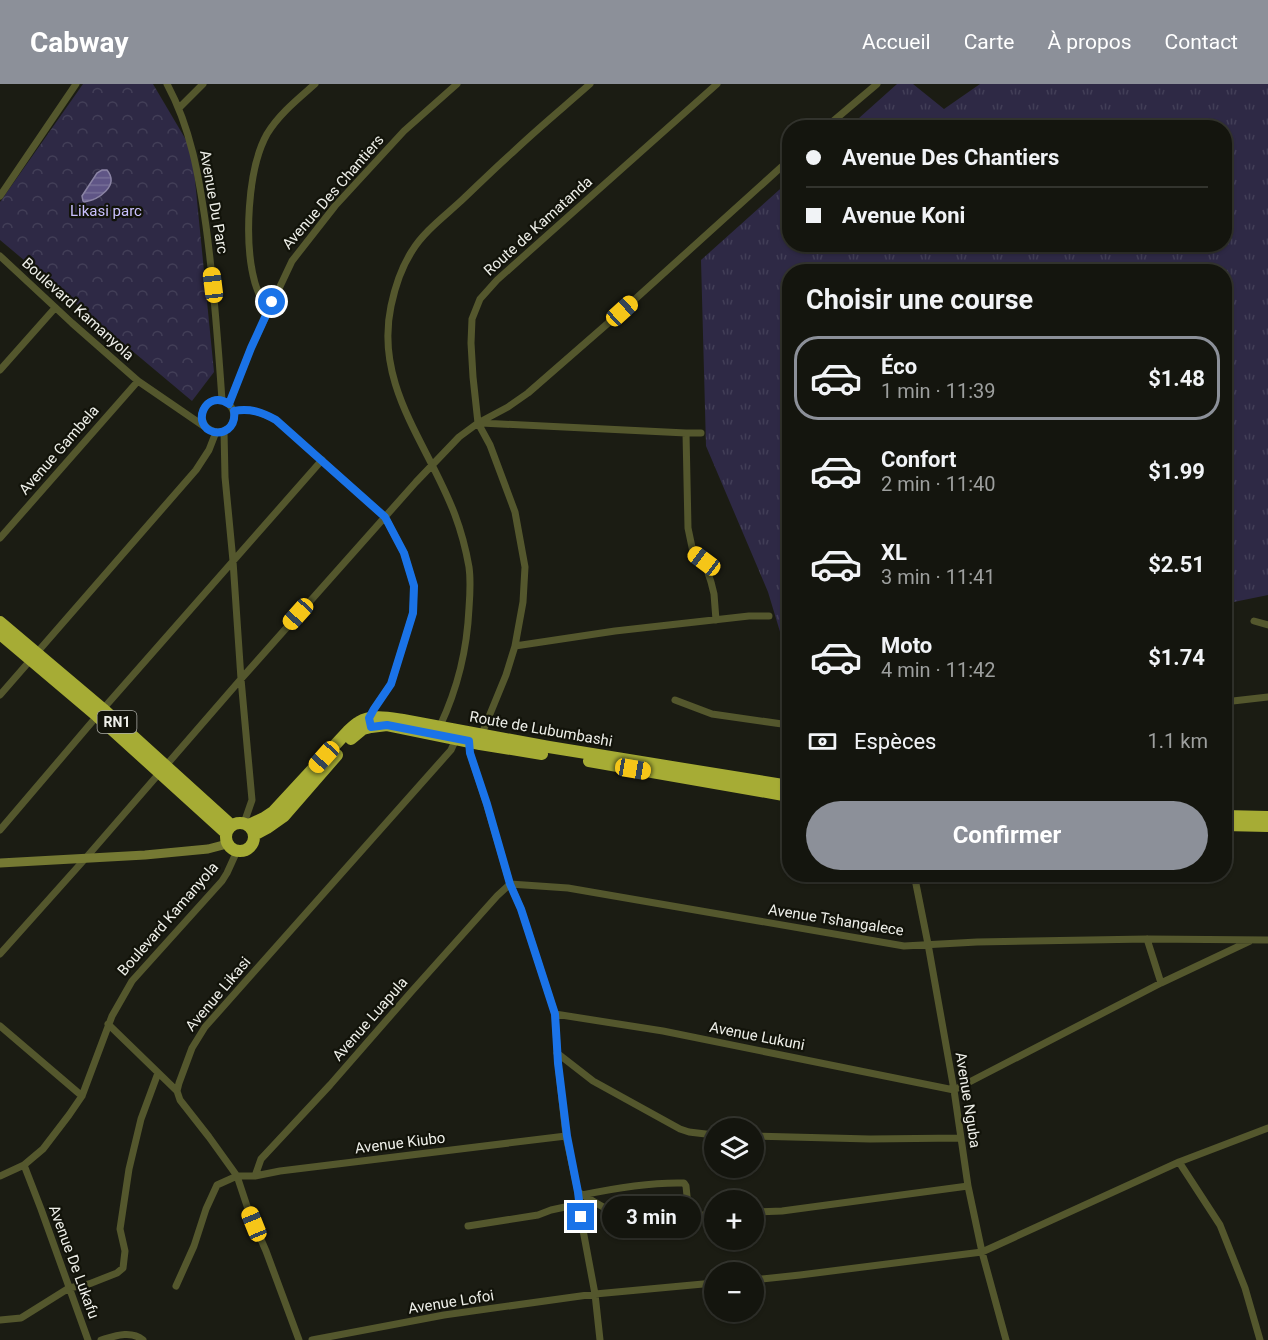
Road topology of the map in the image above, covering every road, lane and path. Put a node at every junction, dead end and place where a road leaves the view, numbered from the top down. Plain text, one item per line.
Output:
1 (76, 84) edge
2 (167, 84) edge
3 (203, 84) edge
4 (315, 84) edge
5 (457, 84) edge
6 (590, 84) edge
7 (717, 84) edge
8 (877, 84) edge
9 (179, 108) junction
10 (834, 120) edge
11 (782, 166) edge
12 (0, 196) edge
13 (0, 256) edge
14 (55, 308) junction
15 (267, 313) junction
16 (0, 370) edge
17 (138, 381) junction
18 (228, 405) junction
19 (478, 423) junction
20 (208, 429) junction
21 (224, 431) junction
22 (216, 432) junction
23 (686, 433) junction
24 (701, 433) dead end
25 (322, 460) junction
26 (432, 465) junction
27 (385, 517) junction
28 (0, 538) edge
29 (233, 561) junction
30 (769, 616) dead end
31 (716, 620) junction
32 (1254, 621) dead end
33 (0, 622) edge
34 (1268, 625) edge
35 (0, 634) edge
36 (514, 646) junction
37 (33, 657) junction
38 (506, 675) joint
39 (241, 679) junction
40 (0, 695) edge
41 (1268, 697) edge
42 (675, 700) dead end
43 (1232, 701) edge
44 (100, 713) junction
45 (366, 724) junction
46 (782, 724) edge
47 (440, 726) junction
48 (472, 738) junction
49 (163, 768) junction
50 (782, 785) edge
51 (782, 795) edge
52 (1232, 816) edge
53 (1268, 817) edge
54 (1232, 825) edge
55 (1268, 826) edge
56 (0, 830) edge
57 (238, 834) junction
58 (84, 860) junction
59 (0, 863) edge
60 (916, 882) edge
61 (510, 884) junction
62 (1147, 939) junction
63 (1254, 939) junction
64 (1268, 940) edge
65 (928, 944) junction
66 (0, 954) edge
67 (1161, 983) junction
68 (555, 1014) junction
69 (108, 1024) junction
70 (0, 1026) edge
71 (557, 1053) junction
72 (158, 1073) junction
73 (954, 1090) junction
74 (177, 1091) junction
75 (82, 1096) junction
76 (1268, 1128) edge
77 (704, 1134) edge
78 (567, 1136) junction
79 (764, 1136) edge
80 (961, 1138) junction
81 (1179, 1162) junction
82 (24, 1165) junction
83 (0, 1176) edge
84 (237, 1176) junction
85 (255, 1176) junction
86 (968, 1186) junction
87 (580, 1193) junction
88 (579, 1204) junction
89 (764, 1212) edge
90 (704, 1215) edge
91 (689, 1216) junction
92 (468, 1226) dead end
93 (982, 1252) junction
94 (764, 1279) edge
95 (704, 1284) edge
96 (176, 1286) dead end
97 (69, 1288) junction
98 (595, 1294) junction
99 (0, 1320) edge
100 (1259, 1339) edge
101 (88, 1340) edge
102 (100, 1340) edge
103 (143, 1340) edge
104 (299, 1340) edge
105 (312, 1340) edge
106 (600, 1340) edge
107 (1006, 1340) edge
108 (1250, 1340) edge

1 - 12 street
2 - 9 street, Avenue Du Parc
3 - 9 street
4 - 15 street
5 - 15 street, Avenue Des Chantiers
6 - 26 street
7 - 19 street, Route de Kamatanda
8 - 10 street
9 - 18 street, Avenue Du Parc
11 - 19 street
13 - 14 street, Boulevard Kamanyola
14 - 16 street
14 - 17 street, Boulevard Kamanyola
15 - 18 street, Avenue Des Chantiers
17 - 20 street, Boulevard Kamanyola
17 - 28 street, Avenue Gambela
18 - 20 street
18 - 21 street
18 - 25 street
19 - 23 street
19 - 26 street
19 - 36 street, Route de Kamatanda
20 - 22 street
21 - 22 street
21 - 29 street, Boulevard Kamanyola
22 - 37 street
23 - 24 street
23 - 31 street
25 - 27 street
25 - 29 street
26 - 27 street
26 - 47 street
27 - 39 street
27 - 45 street
29 - 39 street, Boulevard Kamanyola
29 - 44 street
30 - 31 street
31 - 36 street
32 - 34 street
33 - 37 highway, RN1
35 - 37 highway, RN1
36 - 38 street, Route de Kamatanda
37 - 40 street
37 - 44 highway, RN1
38 - 48 street, Avenue Likasi
39 - 49 street
39 - 57 street, Boulevard Kamanyola
41 - 43 street
42 - 46 street
44 - 49 highway, RN1
44 - 56 street
45 - 47 highway, Route de Lubumbashi
45 - 48 highway, Route de Lubumbashi
45 - 57 highway
47 - 48 highway, Route de Lubumbashi
48 - 50 highway, Route de Lubumbashi
48 - 51 highway, Route de Lubumbashi
48 - 61 street
48 - 74 street, Avenue Likasi
49 - 57 highway, RN1
49 - 58 street
52 - 53 highway
54 - 55 highway
57 - 58 main road
57 - 69 street, Boulevard Kamanyola
58 - 59 main road
58 - 66 street
60 - 65 street, Avenue Nguba
61 - 65 street, Avenue Tshangalece
61 - 68 street
61 - 85 street, Avenue Luapula
62 - 63 street, Avenue Tshangalece
62 - 65 street, Avenue Tshangalece
62 - 67 street
63 - 64 street, Avenue Tshangalece
63 - 67 street
65 - 73 street, Avenue Nguba
67 - 73 street
68 - 71 street
68 - 73 street, Avenue Lukuni
69 - 72 street
69 - 75 street, Boulevard Kamanyola
70 - 75 street
71 - 77 street
71 - 78 street
72 - 74 street
72 - 97 street
73 - 80 street, Avenue Nguba
74 - 84 street
75 - 82 street, Boulevard Kamanyola
76 - 81 street
78 - 85 street, Avenue Kiubo
78 - 87 street
79 - 80 street
80 - 86 street, Avenue Nguba
81 - 93 street
81 - 100 street
82 - 83 street, Boulevard Kamanyola
82 - 97 street, Avenue De Lukafu
84 - 85 street, Avenue Kiubo
84 - 96 street
84 - 104 street
86 - 89 street
86 - 93 street, Avenue Nguba
87 - 88 street
87 - 91 street
87 - 91 street
88 - 92 street
88 - 98 street
90 - 91 street
93 - 94 street
93 - 107 street, Avenue Nguba
95 - 98 street, Avenue Lofoi
97 - 99 street
97 - 101 street, Avenue De Lukafu
98 - 105 street, Avenue Lofoi
98 - 106 street
100 - 108 street
102 - 103 street

